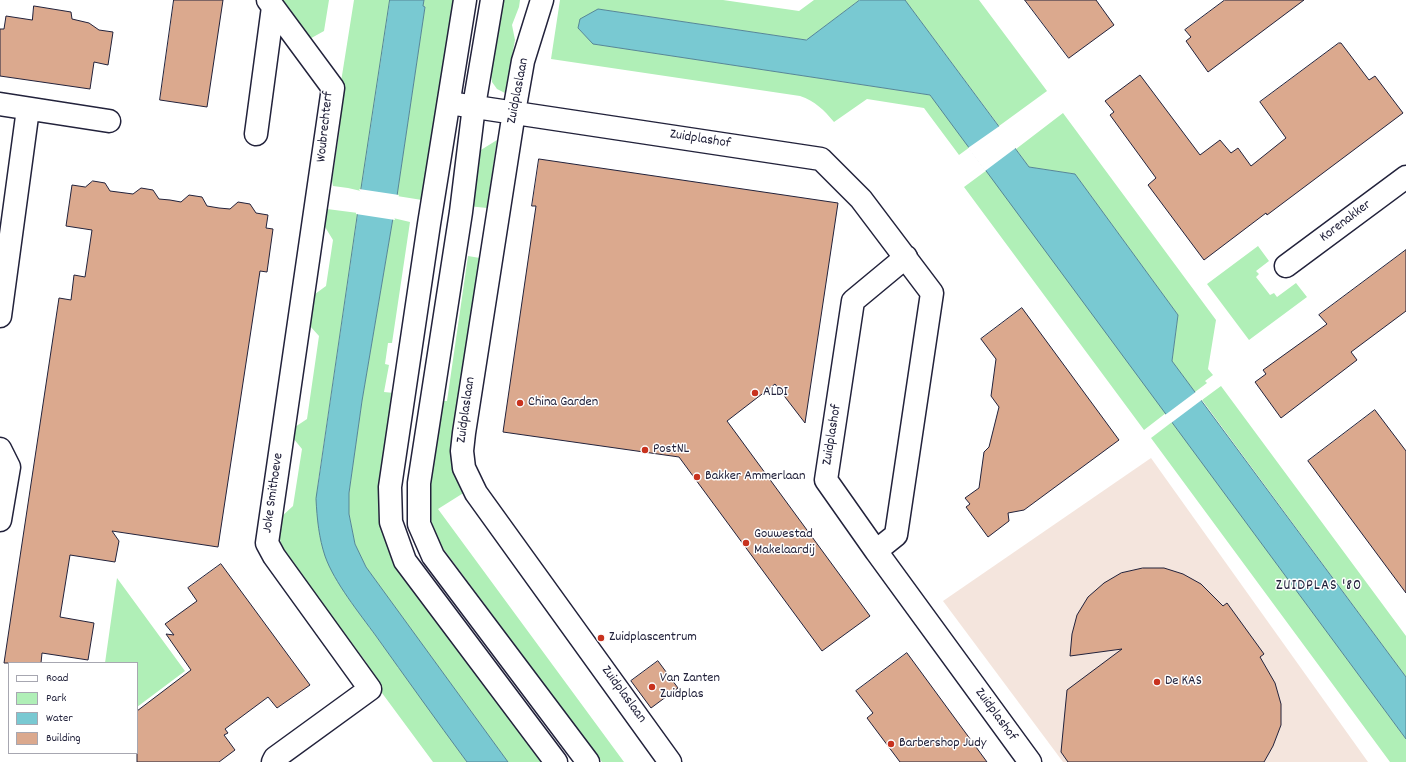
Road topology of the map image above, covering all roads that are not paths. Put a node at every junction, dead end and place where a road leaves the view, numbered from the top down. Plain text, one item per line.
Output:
1 (465, 0) edge
2 (492, 0) edge
3 (542, 0) edge
4 (270, 4) edge
5 (449, 103) junction
6 (0, 104) edge
7 (474, 106) junction
8 (28, 108) junction
9 (514, 112) junction
10 (109, 121) dead end
11 (256, 134) dead end
12 (1406, 177) edge
13 (318, 193) joint
14 (906, 257) junction
15 (1286, 266) dead end
16 (0, 316) edge
17 (0, 449) edge
18 (0, 520) edge
19 (876, 551) junction
20 (273, 762) edge
21 (556, 762) edge
22 (588, 762) edge
23 (670, 762) edge
24 (1030, 762) edge

1 - 5 street
2 - 7 street
3 - 9 street, Zuidplaslaan
4 - 11 street, Woubrechterf
4 - 13 street, Woubrechterf
5 - 7 street, Zuidplashof
5 - 21 street
6 - 8 street
7 - 9 street, Zuidplashof
7 - 22 street
8 - 10 street
8 - 16 street
9 - 14 street, Zuidplashof
9 - 23 street, Zuidplaslaan
12 - 15 street, Korenakker
13 - 20 street, Joke Smithoeve
14 - 19 street, Zuidplashof
14 - 19 street, Zuidplashof
17 - 18 street
19 - 24 street, Zuidplashof

